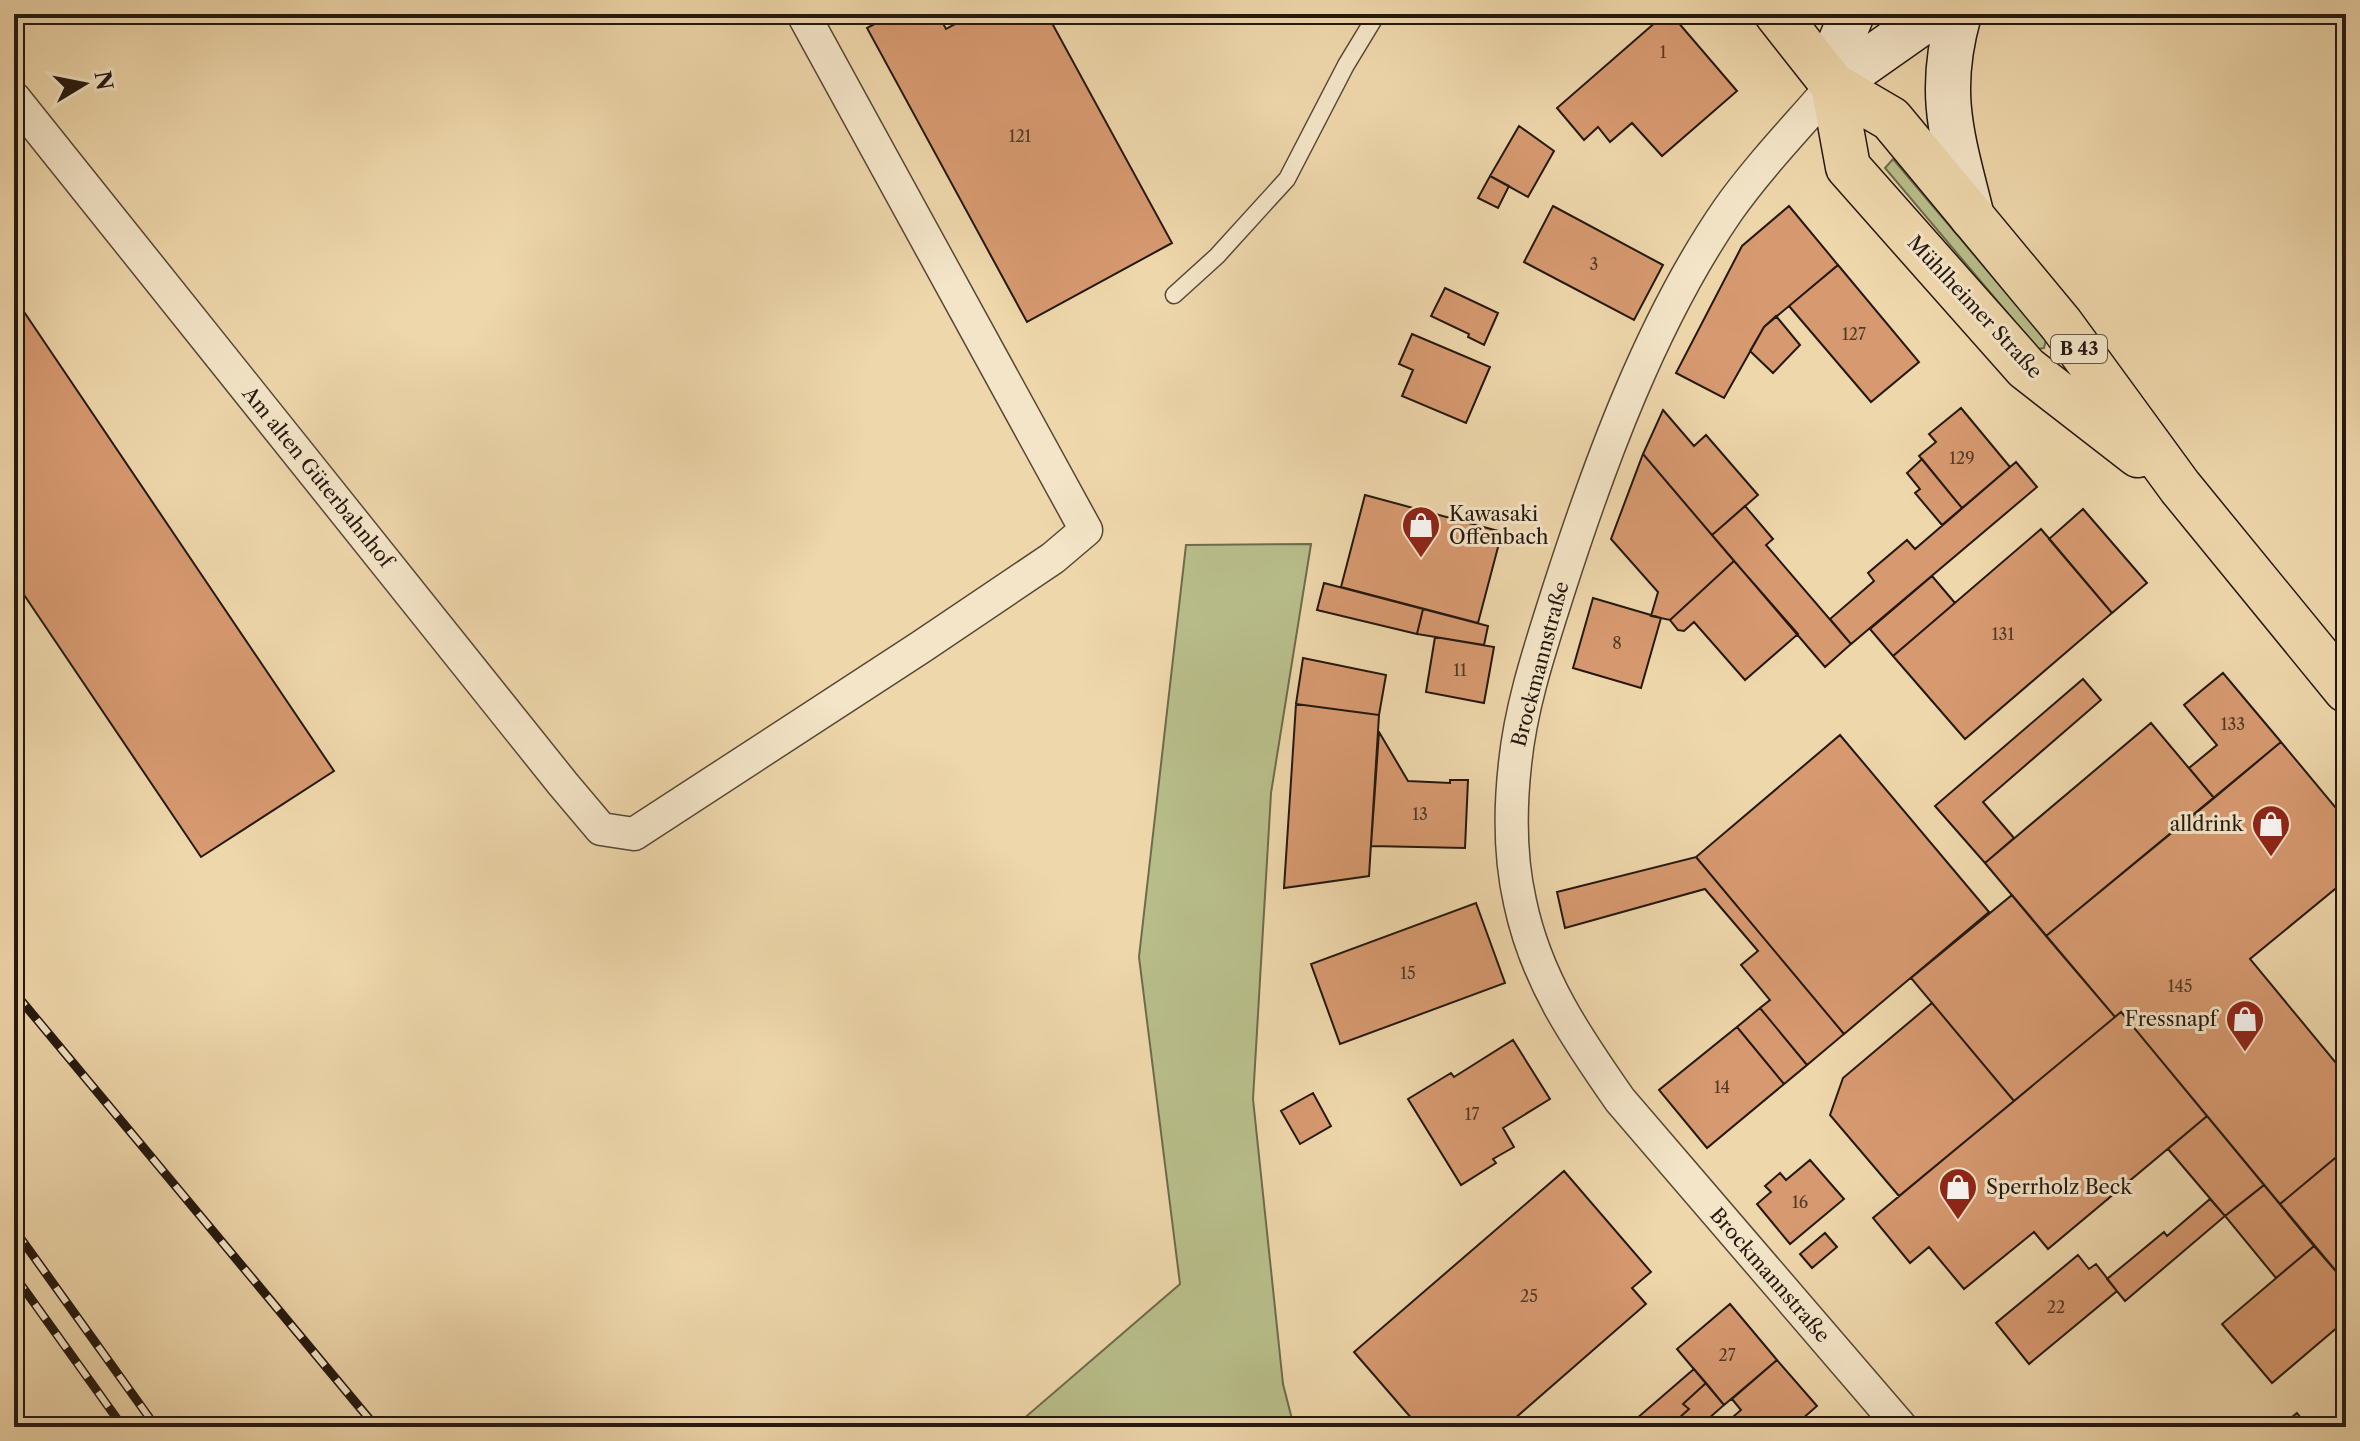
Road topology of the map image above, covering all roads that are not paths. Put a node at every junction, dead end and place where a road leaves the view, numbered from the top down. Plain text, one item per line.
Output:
1 (803, 14) edge
2 (1377, 14) edge
3 (1777, 14) edge
4 (1852, 14) edge
5 (1934, 14) edge
6 (1959, 14) edge
7 (1833, 85) junction
8 (14, 98) edge
9 (1972, 217) junction
10 (1174, 295) dead end
11 (2180, 487) junction
12 (2346, 690) edge
13 (1901, 1427) edge

1 - 8 street, Am alten Güterbahnhof
2 - 10 lane
3 - 7 main road, Mühlheimer Straße / B 43
4 - 7 street
5 - 7 street
6 - 9 street
7 - 9 main road, Mühlheimer Straße / B 43
7 - 11 main road, Mühlheimer Straße / B 43
7 - 13 street, Brockmannstraße
9 - 11 main road, Mühlheimer Straße / B 43
11 - 12 main road, Mühlheimer Straße / B 43

